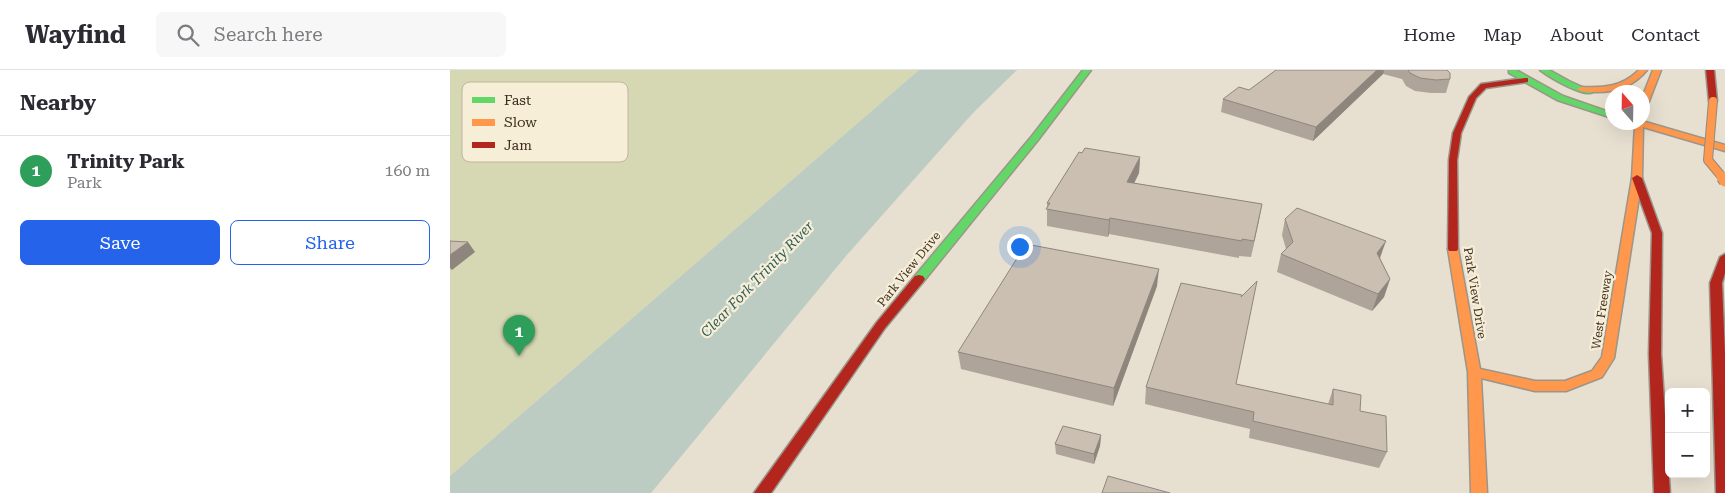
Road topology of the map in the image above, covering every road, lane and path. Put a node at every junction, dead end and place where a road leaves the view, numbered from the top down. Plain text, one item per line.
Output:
1 (1088, 70) edge
2 (1511, 70) edge
3 (1544, 70) edge
4 (1643, 70) edge
5 (1657, 70) edge
6 (1710, 70) edge
7 (1525, 80) junction
8 (1581, 89) junction
9 (1650, 95) edge
10 (1605, 98) edge
11 (1605, 118) edge
12 (1698, 125) dead end
13 (1650, 126) edge
14 (1638, 130) edge
15 (1725, 133) edge
16 (1626, 137) dead end
17 (1637, 147) junction
18 (1725, 148) edge
19 (1637, 178) junction
20 (1725, 181) edge
21 (1725, 257) edge
22 (1474, 372) junction
23 (762, 493) edge
24 (1479, 493) edge
25 (1662, 493) edge
26 (1724, 493) edge

1 - 23 main road, Park View Drive
2 - 7 main road
3 - 8 main road
4 - 8 main road
5 - 9 main road
6 - 20 main road, bridge
7 - 11 main road
7 - 22 main road, Park View Drive
8 - 10 main road
12 - 15 main road
13 - 18 main road
14 - 17 main road, West Freeway
16 - 17 main road
17 - 19 main road, West Freeway
19 - 22 main road, West Freeway
19 - 25 main road
21 - 26 main road
22 - 24 main road, Park View Drive

